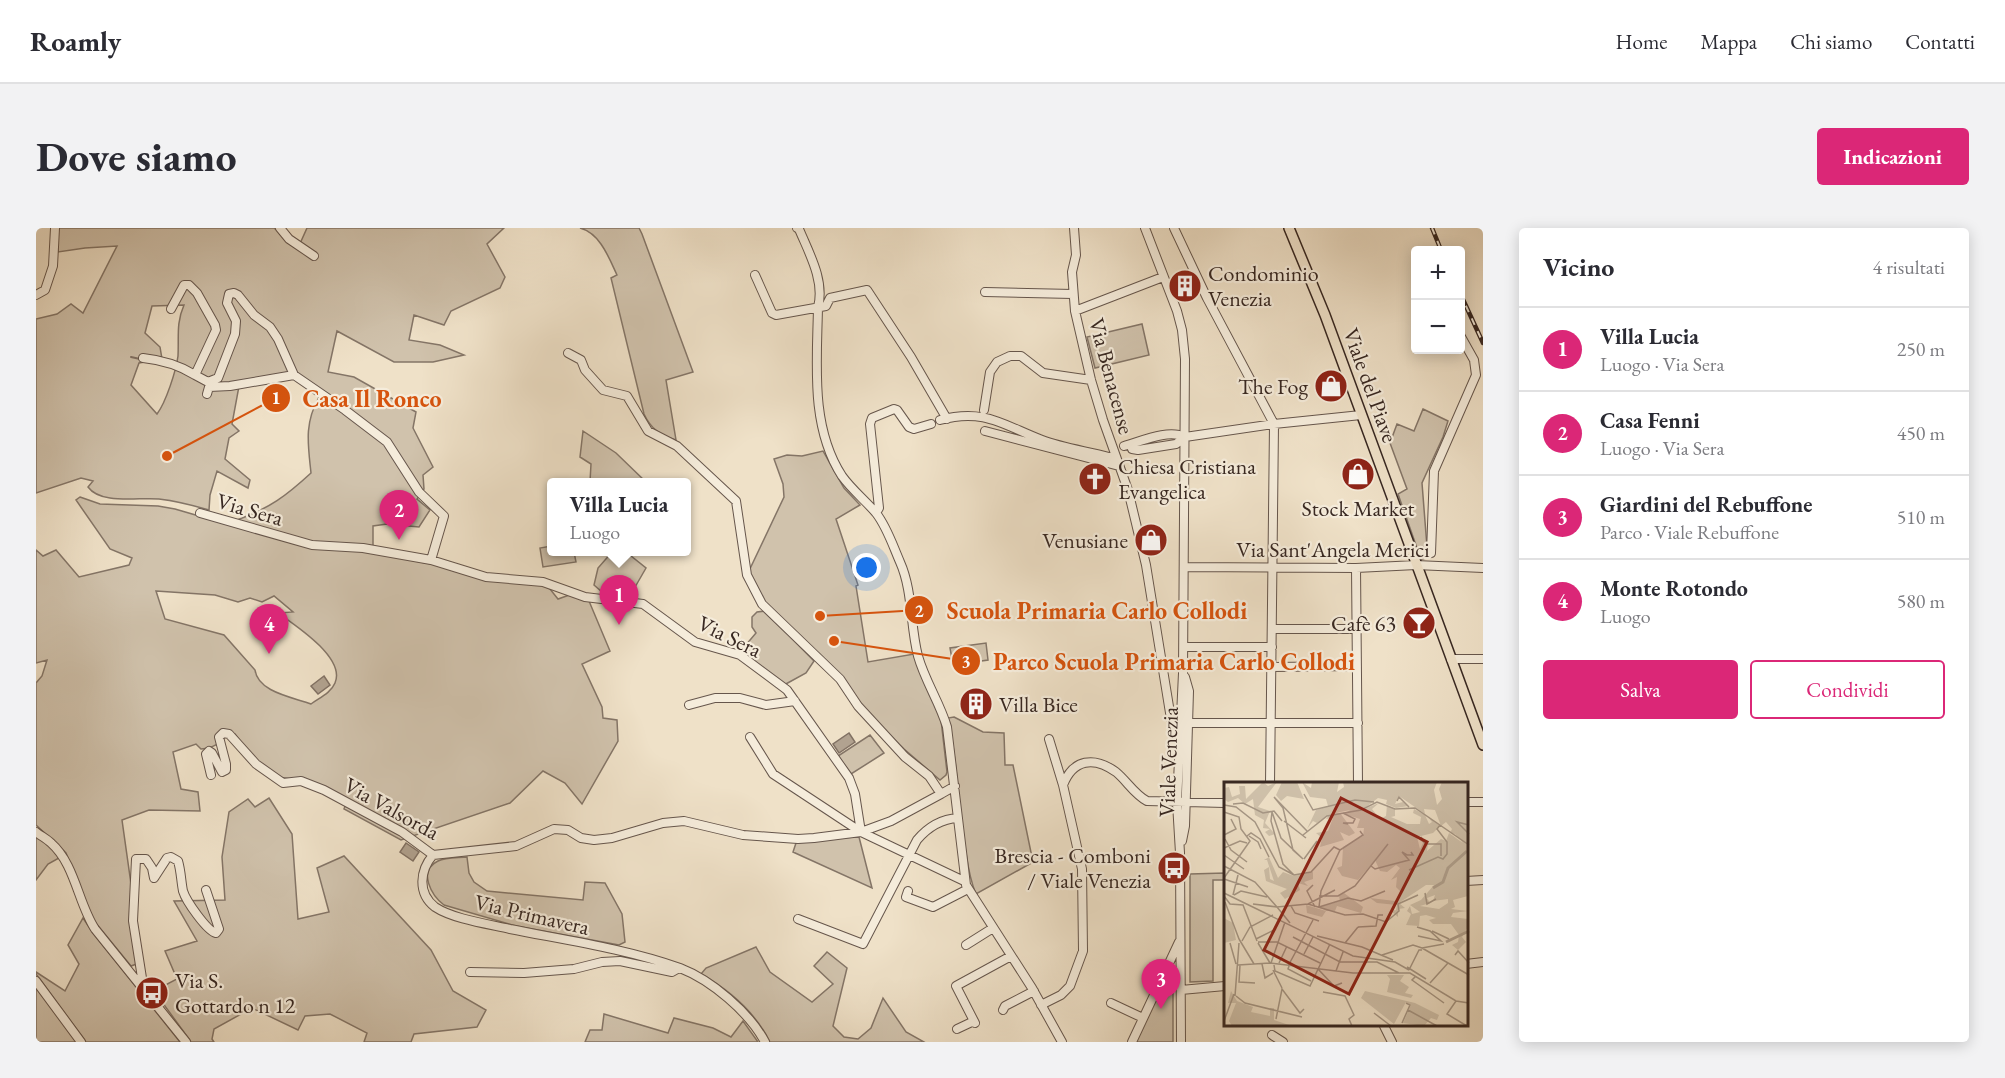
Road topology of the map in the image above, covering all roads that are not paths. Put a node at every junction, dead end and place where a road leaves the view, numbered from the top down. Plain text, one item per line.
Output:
1 (55, 228) edge
2 (284, 228) edge
3 (798, 228) edge
4 (1074, 228) edge
5 (1145, 228) edge
6 (1174, 228) edge
7 (1289, 228) edge
8 (314, 256) dead end
9 (754, 275) dead end
10 (1163, 277) junction
11 (985, 292) dead end
12 (1072, 294) junction
13 (36, 295) edge
14 (818, 307) junction
15 (171, 309) dead end
16 (1075, 311) junction
17 (1465, 343) edge
18 (568, 353) dead end
19 (143, 358) dead end
20 (296, 374) junction
21 (195, 375) junction
22 (1091, 380) junction
23 (207, 394) dead end
24 (984, 410) dead end
25 (1361, 416) junction
26 (931, 424) dead end
27 (1274, 424) junction
28 (985, 431) dead end
29 (1185, 437) junction
30 (1129, 447) dead end
31 (1116, 457) junction
32 (1119, 466) junction
33 (200, 513) dead end
34 (876, 513) junction
35 (431, 560) junction
36 (1415, 561) junction
37 (1184, 567) junction
38 (1273, 568) junction
39 (1356, 568) junction
40 (1483, 568) edge
41 (1272, 629) junction
42 (1357, 629) junction
43 (1184, 646) junction
44 (1272, 647) junction
45 (1451, 659) junction
46 (1483, 659) edge
47 (1357, 666) junction
48 (1272, 667) junction
49 (1184, 673) junction
50 (795, 701) junction
51 (689, 705) dead end
52 (1188, 723) junction
53 (1271, 723) junction
54 (1358, 723) junction
55 (1181, 733) junction
56 (750, 737) dead end
57 (1049, 739) dead end
58 (1483, 746) edge
59 (210, 775) dead end
60 (1270, 782) edge
61 (1358, 782) edge
62 (1064, 785) junction
63 (955, 786) junction
64 (941, 794) junction
65 (1224, 802) edge
66 (1181, 803) junction
67 (958, 818) junction
68 (36, 832) edge
69 (861, 832) junction
70 (434, 855) junction
71 (910, 856) junction
72 (1483, 880) edge
73 (1468, 881) edge
74 (966, 885) junction
75 (206, 890) dead end
76 (908, 891) dead end
77 (798, 919) dead end
78 (993, 928) junction
79 (1180, 938) junction
80 (966, 945) dead end
81 (1011, 956) junction
82 (1483, 962) edge
83 (1468, 964) edge
84 (679, 968) junction
85 (470, 972) dead end
86 (36, 981) edge
87 (140, 985) junction
88 (1224, 986) edge
89 (1181, 990) junction
90 (1034, 991) junction
91 (1111, 1004) dead end
92 (1041, 1005) junction
93 (1003, 1008) dead end
94 (1143, 1018) junction
95 (1384, 1027) edge
96 (957, 1029) dead end
97 (1272, 1035) dead end
98 (81, 1042) edge
99 (186, 1042) edge
100 (765, 1042) edge
101 (1062, 1042) edge
102 (1132, 1042) edge
103 (1181, 1042) edge
104 (1283, 1042) edge
105 (1392, 1042) edge

1 - 13 street
2 - 8 street
3 - 14 street
4 - 12 street, Via Benacense
5 - 10 street, Viale Venezia
6 - 27 street
7 - 25 main road, Viale del Piave
9 - 14 street
10 - 16 street
10 - 29 street, Viale Venezia
11 - 12 street, Via Benacense
12 - 16 street, Via Benacense
14 - 31 street
14 - 34 street
15 - 21 street
16 - 22 street, Via Benacense
17 - 36 street
18 - 64 street
19 - 21 street
20 - 21 street
20 - 23 street
20 - 35 street
22 - 24 street
22 - 31 street, Via Benacense
25 - 27 street
25 - 36 main road, Viale del Piave
26 - 34 street
27 - 29 street
27 - 38 street
28 - 32 street, Via Benacense
29 - 30 street
29 - 37 street, Viale Venezia
31 - 32 street, Via Benacense
32 - 55 street, Via Benacense
33 - 35 street, Via Sera
34 - 63 street
35 - 50 street, Via Sera
36 - 39 street, Via Sant'Angela Merici
36 - 40 street, Via Sant'Angela Merici
36 - 45 main road, Viale del Piave
37 - 38 street, Via Sant'Angela Merici
37 - 43 street, Viale Venezia
38 - 39 street, Via Sant'Angela Merici
38 - 41 street
39 - 42 street
41 - 42 street
41 - 44 street
42 - 47 street
43 - 44 street
43 - 49 street, Viale Venezia
44 - 48 street
45 - 46 street
45 - 58 main road, Viale del Piave
47 - 48 street
47 - 54 street
48 - 53 street
49 - 52 street, Viale Venezia
49 - 55 street, Viale Venezia
50 - 51 street
50 - 69 street, Via Sera
52 - 53 street
52 - 66 street, Viale Venezia
53 - 54 street
53 - 60 street
54 - 61 street
55 - 66 street, Viale Venezia
56 - 69 street
57 - 62 street
59 - 70 street, Via Valsorda
62 - 66 street
62 - 92 street
63 - 64 street, Via Valsorda
63 - 67 street
64 - 69 street, Via Valsorda
65 - 66 street
66 - 79 street, Viale Venezia
67 - 71 street
67 - 74 street
68 - 87 street
69 - 70 street, Via Valsorda
69 - 71 street
70 - 84 street, Via Primavera
71 - 74 street
71 - 77 street
72 - 73 street
74 - 76 street
74 - 78 street
75 - 87 street
78 - 80 street
78 - 81 street
79 - 89 street, Viale Venezia
79 - 94 street
81 - 90 street
81 - 96 street
82 - 83 street
84 - 85 street, Via Primavera
84 - 100 street, Via Primavera
86 - 98 street
87 - 99 street
88 - 89 street
89 - 103 street, Viale Venezia
90 - 92 street
90 - 93 street
91 - 94 street
92 - 101 street
94 - 102 street
95 - 105 street
97 - 104 street

